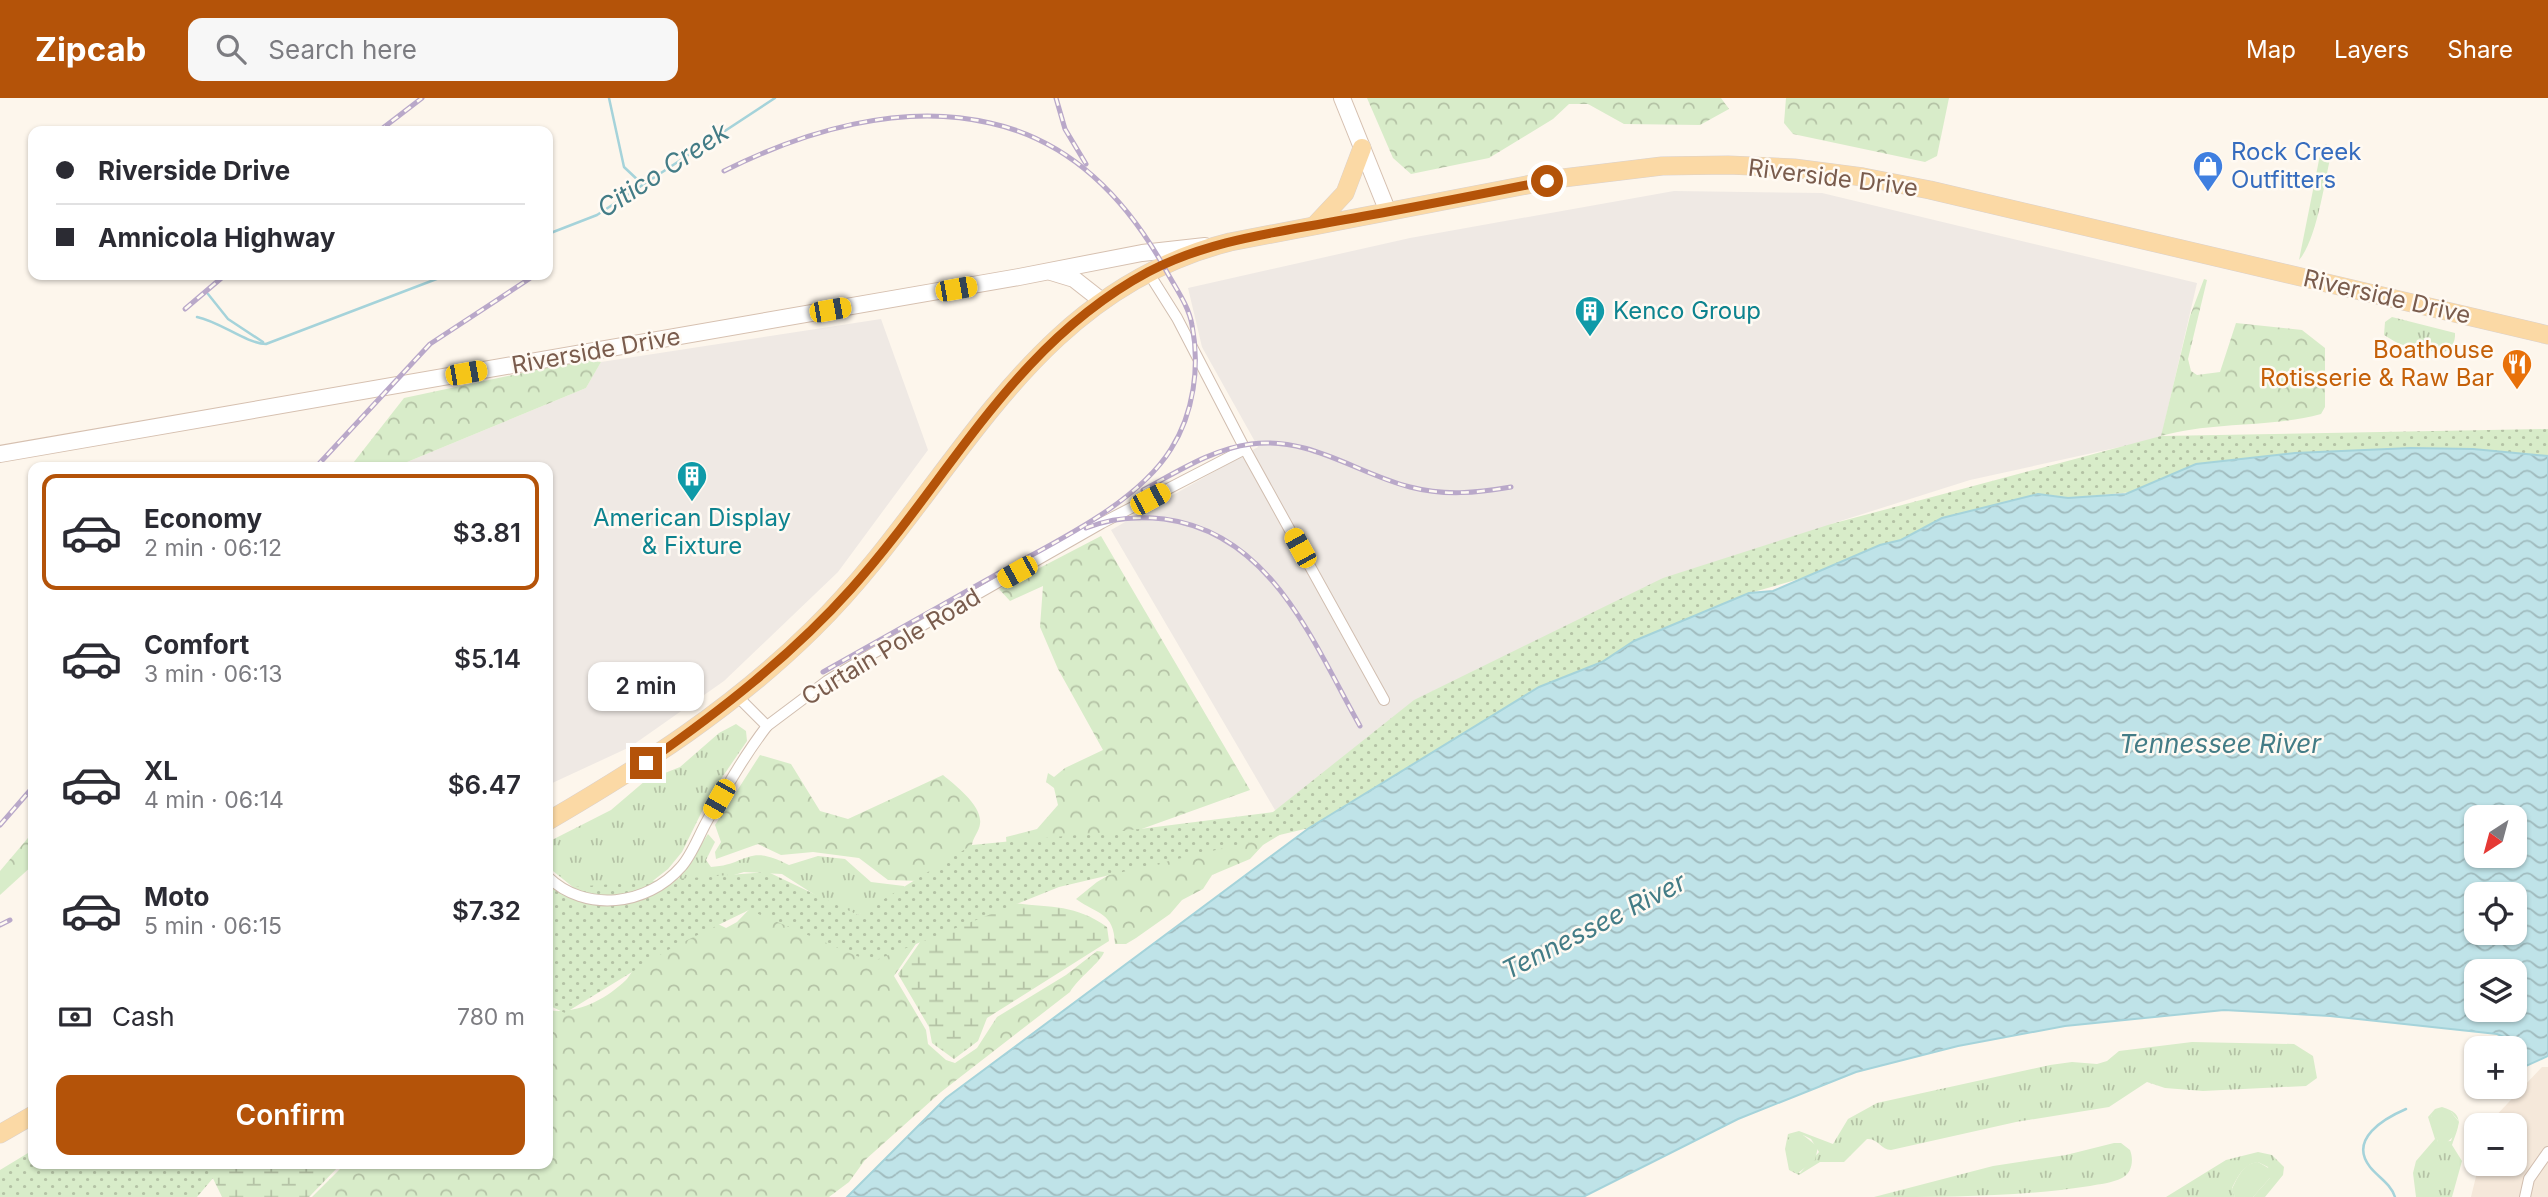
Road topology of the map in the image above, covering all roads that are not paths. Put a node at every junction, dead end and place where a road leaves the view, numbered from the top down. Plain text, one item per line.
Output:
1 (1342, 98) edge
2 (1362, 148) junction
3 (1388, 212) junction
4 (1315, 225) junction
5 (1216, 245) junction
6 (1049, 272) junction
7 (1148, 272) junction
8 (1102, 301) junction
9 (2548, 335) edge
10 (1245, 449) junction
11 (0, 454) edge
12 (737, 696) junction
13 (1384, 700) dead end
14 (767, 726) junction
15 (553, 818) edge
16 (553, 881) edge
17 (28, 1118) edge
18 (0, 1134) edge
19 (2548, 1152) edge
20 (2525, 1197) edge

1 - 2 street
2 - 3 street
2 - 4 main road
3 - 4 main road, Riverside Drive
3 - 9 main road, Riverside Drive
4 - 5 main road, Riverside Drive
5 - 6 street, Riverside Drive
5 - 7 main road, Riverside Drive
6 - 8 street
6 - 11 street, Riverside Drive
7 - 8 main road, Riverside Drive
7 - 10 street
8 - 12 main road, Riverside Drive
10 - 13 street
10 - 14 street, Curtain Pole Road
12 - 14 street
12 - 15 main road, Riverside Drive
14 - 16 street, Curtain Pole Road
17 - 18 main road
19 - 20 street

